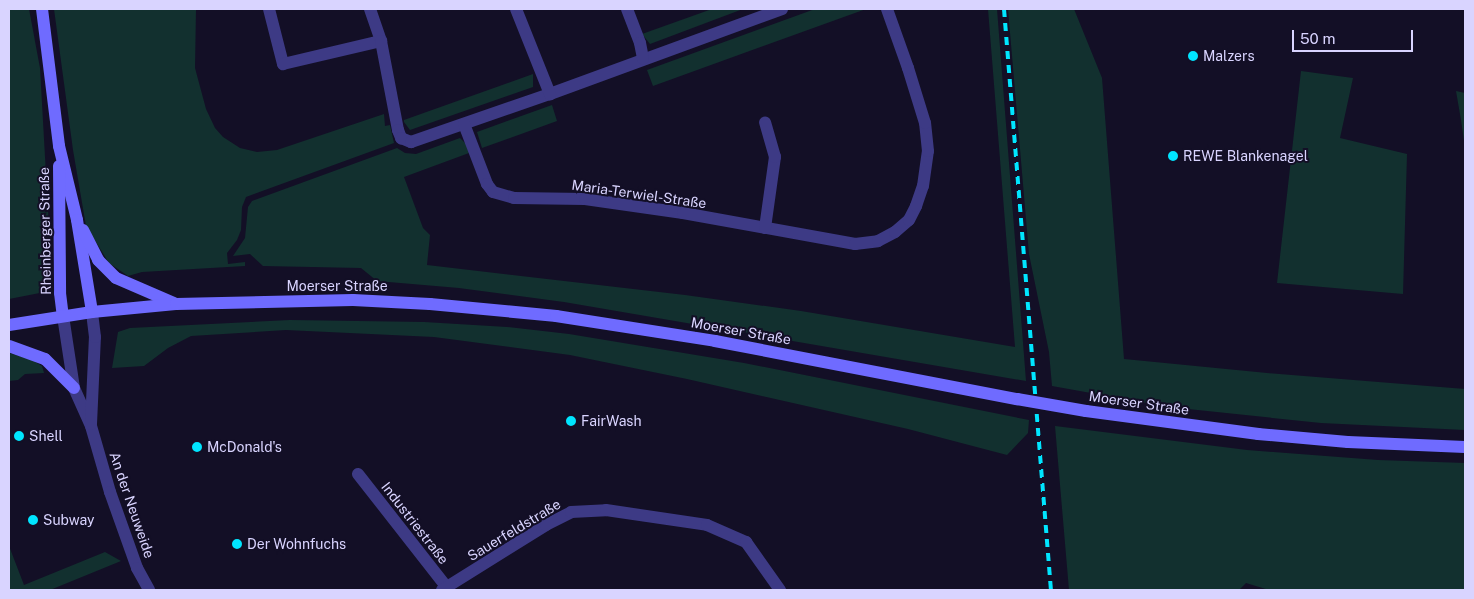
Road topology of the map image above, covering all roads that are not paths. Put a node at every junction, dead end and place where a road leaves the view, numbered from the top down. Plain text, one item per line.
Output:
1 (42, 9) edge
2 (269, 9) edge
3 (370, 9) edge
4 (516, 9) edge
5 (627, 9) edge
6 (782, 9) edge
7 (887, 9) edge
8 (753, 13) edge
9 (380, 42) junction
10 (643, 60) junction
11 (550, 94) junction
12 (765, 122) dead end
13 (464, 124) junction
14 (59, 146) junction
15 (78, 220) junction
16 (765, 228) junction
17 (176, 304) junction
18 (92, 312) junction
19 (63, 316) junction
20 (9, 325) edge
21 (9, 346) edge
22 (74, 388) junction
23 (91, 426) junction
24 (1465, 446) edge
25 (358, 474) dead end
26 (446, 589) edge
27 (149, 590) edge
28 (780, 590) edge

1 - 14 main road, Rheinberger Straße
2 - 9 street
3 - 9 street
4 - 11 street
5 - 10 street
6 - 8 street
7 - 16 street, Maria-Terwiel-Straße
8 - 10 street
9 - 13 street
10 - 11 street
11 - 13 street
12 - 16 street
13 - 16 street, Maria-Terwiel-Straße
14 - 15 main road, Rheinberger Straße
14 - 19 main road, Rheinberger Straße
15 - 17 main road
15 - 18 main road, Rheinberger Straße
17 - 18 main road, Moerser Straße
17 - 24 main road, Moerser Straße, bridge
18 - 19 main road, Moerser Straße
18 - 23 street, An der Neuweide
19 - 20 main road, Moerser Straße
19 - 22 street, An der Neuweide
21 - 22 main road
22 - 23 street, An der Neuweide
23 - 27 street, An der Neuweide
25 - 26 street, Industriestraße
26 - 28 street, Sauerfeldstraße

